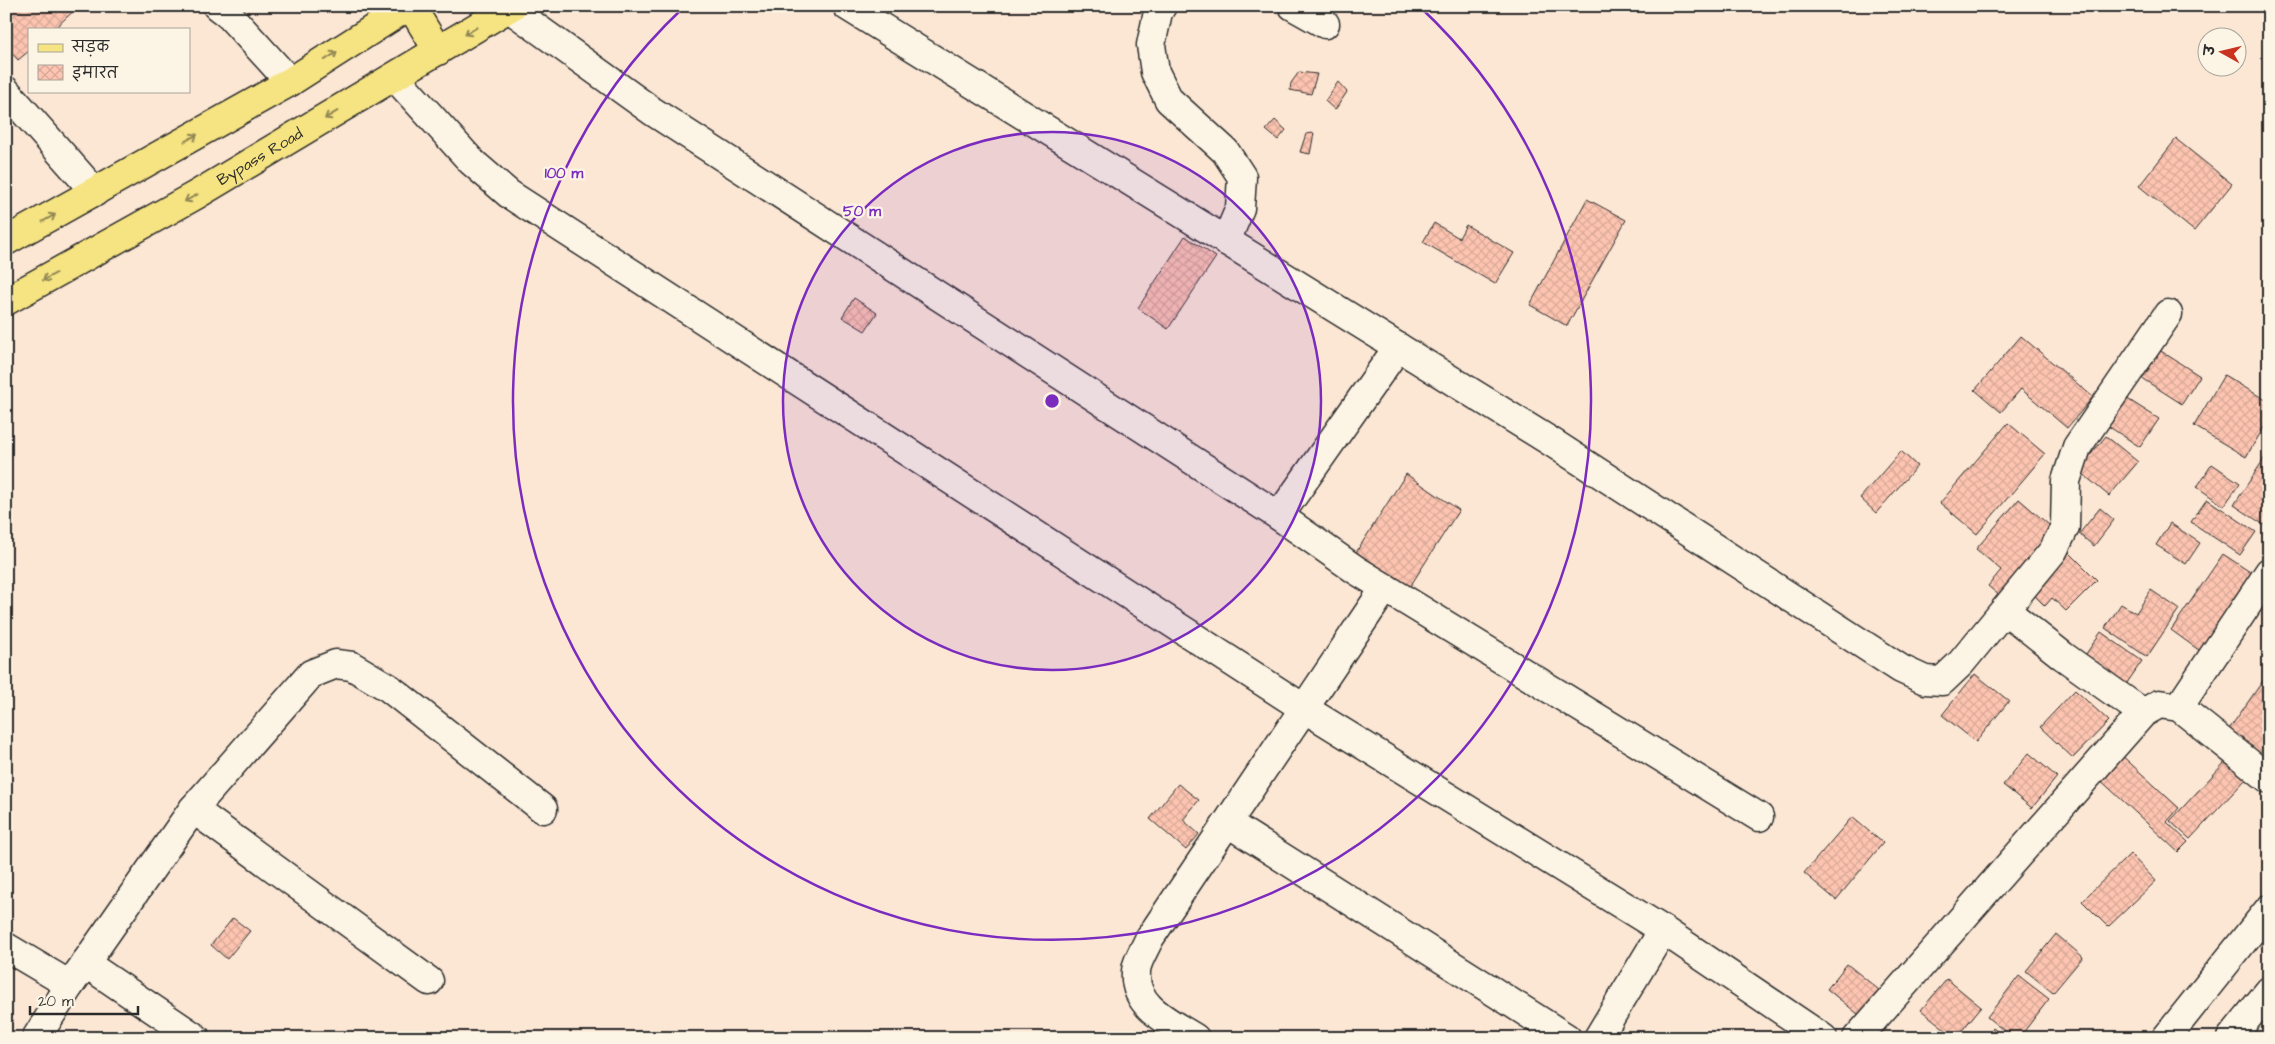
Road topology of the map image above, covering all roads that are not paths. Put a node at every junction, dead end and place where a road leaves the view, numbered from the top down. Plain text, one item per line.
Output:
1 (217, 6) edge
2 (410, 6) edge
3 (847, 6) edge
4 (1162, 6) edge
5 (1293, 6) edge
6 (511, 7) edge
7 (1325, 24) dead end
8 (438, 51) junction
9 (395, 77) junction
10 (290, 82) junction
11 (6, 91) edge
12 (95, 192) junction
13 (6, 241) edge
14 (1226, 241) junction
15 (6, 301) edge
16 (2168, 314) dead end
17 (1398, 347) junction
18 (1279, 516) junction
19 (2269, 572) edge
20 (1385, 588) junction
21 (2005, 610) junction
22 (2179, 706) junction
23 (1306, 709) junction
24 (2143, 713) junction
25 (2269, 779) edge
26 (193, 809) junction
27 (543, 809) dead end
28 (1759, 817) dead end
29 (1228, 823) junction
30 (2269, 909) edge
31 (1663, 930) junction
32 (6, 947) edge
33 (85, 963) junction
34 (429, 981) dead end
35 (70, 985) junction
36 (2269, 991) edge
37 (36, 1038) edge
38 (196, 1038) edge
39 (1195, 1038) edge
40 (1567, 1038) edge
41 (1598, 1038) edge
42 (1823, 1038) edge
43 (1857, 1038) edge
44 (2166, 1038) edge
45 (2231, 1038) edge

1 - 10 street
2 - 8 main road
10 -> 2 main road
3 - 14 street
4 - 14 street
5 - 7 street
6 -> 8 main road, Bypass Road
6 - 18 street
8 - 9 main road, Bypass Road
9 -> 15 main road, Bypass Road
9 - 23 street
12 -> 10 main road
11 - 12 street
13 -> 12 main road
14 - 17 street
16 - 21 street
17 - 18 street
17 - 21 street
18 - 20 street
19 - 22 street
20 - 23 street
20 - 28 street
21 - 24 street
22 - 24 street
22 - 25 street
23 - 29 street
23 - 31 street
24 - 43 street
26 - 27 street
26 - 33 street
26 - 34 street
29 - 39 street
29 - 40 street
30 - 44 street
31 - 41 street
31 - 42 street
32 - 35 street
33 - 35 street
33 - 38 street
35 - 37 street
36 - 45 street

